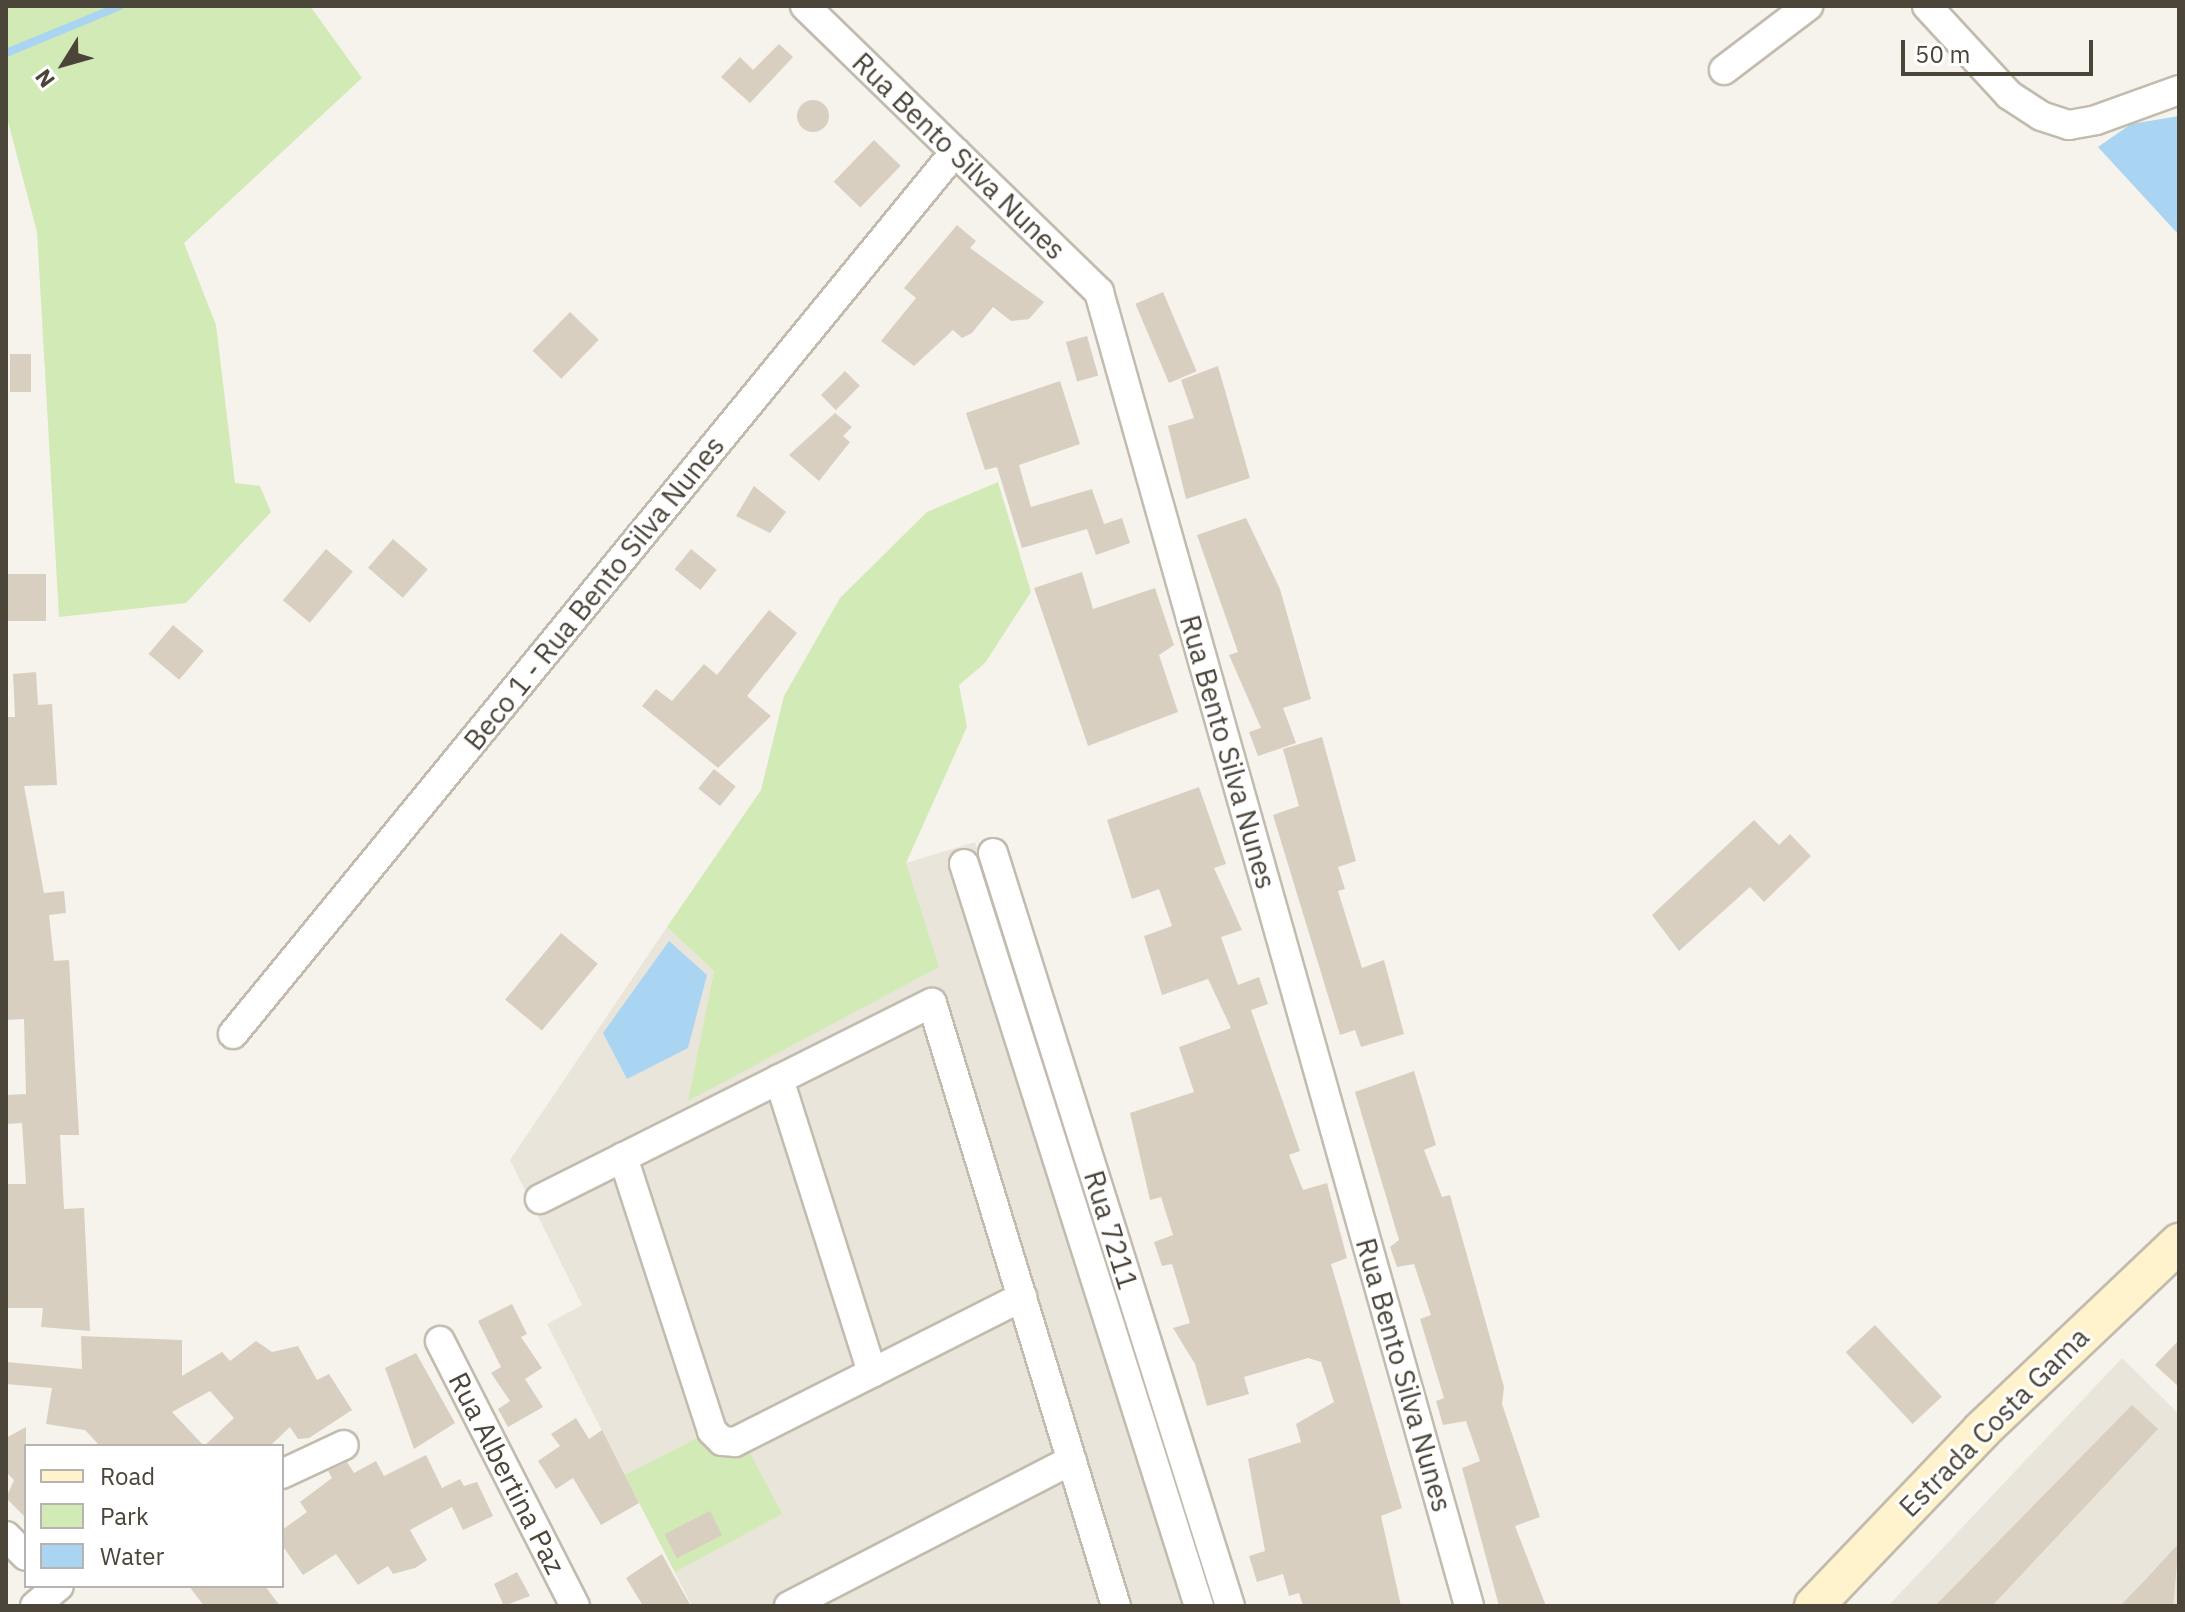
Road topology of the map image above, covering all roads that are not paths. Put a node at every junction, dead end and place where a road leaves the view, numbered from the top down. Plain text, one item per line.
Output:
1 (805, 6) edge
2 (1808, 6) edge
3 (1927, 6) edge
4 (1724, 70) dead end
5 (2179, 90) edge
6 (955, 152) junction
7 (993, 853) dead end
8 (964, 864) dead end
9 (233, 1034) dead end
10 (779, 1079) junction
11 (623, 1157) junction
12 (540, 1199) dead end
13 (2177, 1250) edge
14 (1022, 1297) junction
15 (440, 1341) dead end
16 (872, 1373) junction
17 (344, 1445) dead end
18 (1072, 1460) junction
19 (284, 1473) edge
20 (6, 1536) edge
21 (24, 1554) edge
22 (54, 1588) edge
23 (35, 1606) edge
24 (575, 1606) edge
25 (789, 1606) edge
26 (1116, 1606) edge
27 (1199, 1606) edge
28 (1230, 1606) edge
29 (1469, 1606) edge
30 (1814, 1606) edge

1 - 6 street, Rua Bento Silva Nunes
2 - 4 street
3 - 5 street
6 - 9 street, Beco 1 - Rua Bento Silva Nunes
6 - 29 street, Rua Bento Silva Nunes
7 - 28 street, Rua 7211
8 - 27 street
10 - 11 street
10 - 14 street
10 - 16 street
11 - 12 street
11 - 16 street
13 - 30 main road, Estrada Costa Gama
14 - 16 street
14 - 18 street
15 - 24 street, Rua Albertina Paz
17 - 19 street
18 - 25 street
18 - 26 street
20 - 21 street
22 - 23 street

